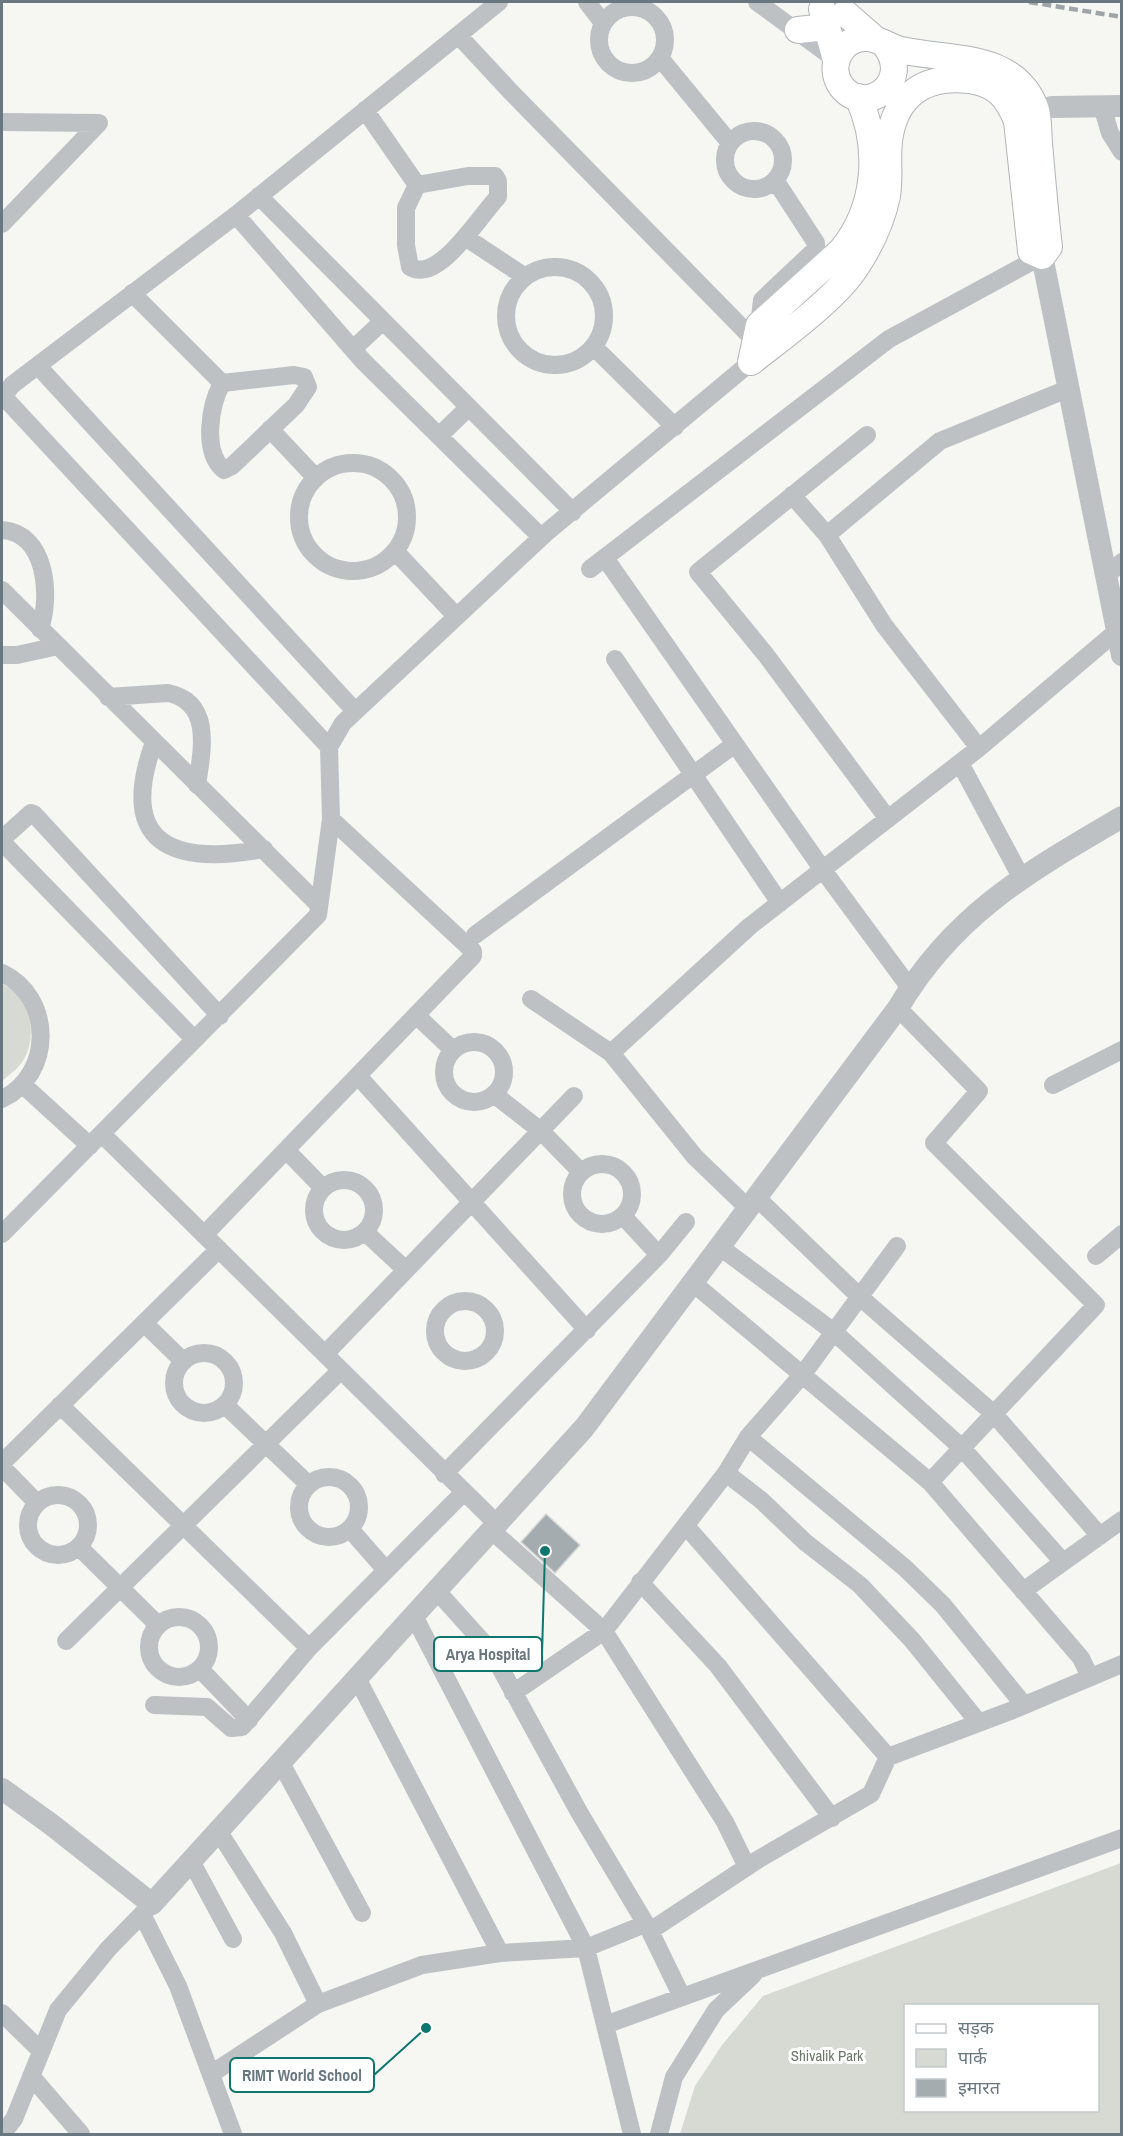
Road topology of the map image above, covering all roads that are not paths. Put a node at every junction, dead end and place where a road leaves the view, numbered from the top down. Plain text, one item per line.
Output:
1 (499, 2) edge
2 (587, 2) edge
3 (757, 2) edge
4 (831, 14) junction
5 (603, 23) junction
6 (798, 30) junction
7 (458, 34) junction
8 (880, 42) junction
9 (660, 58) junction
10 (836, 60) junction
11 (897, 92) junction
12 (858, 97) junction
13 (1112, 106) edge
14 (1052, 107) dead end
15 (365, 110) junction
16 (2, 122) edge
17 (730, 143) junction
18 (1122, 152) edge
19 (775, 180) junction
20 (417, 184) junction
21 (259, 196) junction
22 (236, 215) junction
23 (2, 224) edge
24 (465, 237) junction
25 (1042, 256) junction
26 (524, 276) junction
27 (132, 293) junction
28 (383, 321) junction
29 (755, 343) junction
30 (594, 347) junction
31 (353, 350) junction
32 (38, 366) junction
33 (222, 383) junction
34 (1070, 388) junction
35 (2, 397) edge
36 (469, 407) junction
37 (675, 427) junction
38 (270, 429) junction
39 (867, 435) dead end
40 (439, 436) junction
41 (316, 478) junction
42 (792, 495) junction
43 (573, 512) junction
44 (2, 530) edge
45 (826, 535) junction
46 (542, 537) junction
47 (395, 551) junction
48 (605, 558) junction
49 (590, 569) dead end
50 (1114, 569) edge
51 (2, 590) edge
52 (456, 616) junction
53 (40, 628) junction
54 (1117, 631) junction
55 (58, 646) junction
56 (2, 655) edge
57 (1122, 655) edge
58 (615, 659) dead end
59 (108, 696) junction
60 (355, 711) junction
61 (154, 742) junction
62 (735, 744) junction
63 (328, 747) junction
64 (979, 748) junction
65 (960, 763) junction
66 (695, 774) junction
67 (198, 785) junction
68 (1122, 817) edge
69 (331, 819) junction
70 (888, 819) junction
71 (2, 841) edge
72 (264, 849) junction
73 (823, 870) junction
74 (1021, 877) junction
75 (780, 903) junction
76 (319, 905) junction
77 (475, 935) dead end
78 (2, 973) edge
79 (910, 988) junction
80 (531, 999) dead end
81 (898, 1008) junction
82 (220, 1016) junction
83 (417, 1016) junction
84 (194, 1039) junction
85 (453, 1050) junction
86 (1122, 1050) edge
87 (611, 1053) junction
88 (359, 1077) junction
89 (22, 1084) junction
90 (1053, 1085) dead end
91 (495, 1095) junction
92 (574, 1096) dead end
93 (2, 1099) edge
94 (541, 1131) junction
95 (96, 1140) junction
96 (287, 1151) junction
97 (581, 1172) junction
98 (323, 1188) junction
99 (472, 1202) junction
100 (753, 1204) junction
101 (623, 1216) junction
102 (686, 1222) dead end
103 (365, 1232) junction
104 (2, 1234) edge
105 (1122, 1234) edge
106 (204, 1235) junction
107 (897, 1246) dead end
108 (720, 1247) junction
109 (219, 1250) junction
110 (659, 1255) junction
111 (1096, 1256) dead end
112 (406, 1270) junction
113 (693, 1283) junction
114 (860, 1297) junction
115 (144, 1323) junction
116 (587, 1330) junction
117 (834, 1332) junction
118 (325, 1354) junction
119 (183, 1361) junction
120 (341, 1370) junction
121 (804, 1374) junction
122 (60, 1405) junction
123 (225, 1405) junction
124 (994, 1414) junction
125 (747, 1437) junction
126 (265, 1445) junction
127 (962, 1448) junction
128 (2, 1465) edge
129 (726, 1473) junction
130 (444, 1474) junction
131 (930, 1482) junction
132 (308, 1484) junction
133 (463, 1493) junction
134 (37, 1503) junction
135 (1122, 1520) edge
136 (184, 1526) junction
137 (686, 1526) junction
138 (494, 1527) junction
139 (351, 1529) junction
140 (1100, 1536) junction
141 (79, 1547) junction
142 (1063, 1562) junction
143 (386, 1569) junction
144 (640, 1582) junction
145 (119, 1586) junction
146 (436, 1590) junction
147 (1023, 1591) junction
148 (414, 1616) junction
149 (158, 1625) junction
150 (604, 1631) junction
151 (66, 1641) dead end
152 (309, 1648) junction
153 (1122, 1664) edge
154 (200, 1670) junction
155 (1090, 1677) junction
156 (357, 1678) junction
157 (513, 1693) junction
158 (154, 1705) dead end
159 (1024, 1705) junction
160 (249, 1720) junction
161 (979, 1723) junction
162 (888, 1757) junction
163 (281, 1763) junction
164 (2, 1789) edge
165 (832, 1818) junction
166 (219, 1833) junction
167 (1122, 1838) edge
168 (191, 1861) junction
169 (747, 1867) junction
170 (147, 1909) junction
171 (362, 1913) dead end
172 (647, 1927) junction
173 (233, 1939) dead end
174 (586, 1948) junction
175 (500, 1953) junction
176 (759, 1969) junction
177 (682, 1997) junction
178 (318, 2004) junction
179 (2, 2013) edge
180 (604, 2025) junction
181 (41, 2051) junction
182 (210, 2074) junction
183 (31, 2076) junction
184 (2, 2134) edge
185 (81, 2134) edge
186 (233, 2134) edge
187 (632, 2134) edge
188 (659, 2134) edge

1 - 7 street
2 - 5 street
3 - 6 street
4 - 6 main road
4 - 8 main road
4 - 10 main road
5 - 9 street
5 - 9 street
6 - 10 street
7 - 15 street
7 - 29 street
8 - 10 main road
8 - 11 main road
8 - 25 main road
9 - 17 street
10 - 12 main road
11 - 12 main road
11 - 25 main road
11 - 29 main road
12 - 29 main road
13 - 14 street
13 - 18 street
15 - 20 street
15 - 21 street
16 - 23 street
17 - 19 street
17 - 19 street
19 - 29 street
20 - 24 street
20 - 24 street
21 - 22 street
21 - 28 street
22 - 27 street
22 - 31 street
24 - 26 street
25 - 34 street
25 - 48 street
26 - 30 street
26 - 30 street
27 - 32 street
27 - 33 street
28 - 31 street
28 - 36 street
29 - 37 street
30 - 37 street
31 - 40 street
32 - 35 street
32 - 60 street
33 - 38 street
33 - 38 street
34 - 45 street
34 - 50 street
35 - 63 street
36 - 40 street
36 - 43 street
37 - 43 street
38 - 41 street
39 - 42 street
40 - 46 street
41 - 47 street
41 - 47 street
42 - 45 street
42 - 70 street
43 - 46 street
44 - 53 street
45 - 64 street
46 - 52 street
47 - 52 street
48 - 49 street
48 - 62 street
50 - 54 street
51 - 53 street
52 - 60 street
53 - 55 street
54 - 57 street
54 - 64 street
55 - 56 street
55 - 59 street
58 - 66 street
59 - 61 street
59 - 67 street
60 - 63 street
61 - 67 street
61 - 72 street
62 - 66 street
62 - 73 street
63 - 69 street
64 - 65 street
65 - 70 street
65 - 74 street
66 - 75 street
66 - 77 street
67 - 72 street
68 - 74 street
69 - 76 street
69 - 83 street
70 - 73 street
71 - 82 street
71 - 84 street
72 - 76 street
73 - 75 street
73 - 79 street
74 - 79 street
75 - 87 street
76 - 82 street
78 - 89 street
79 - 81 street
80 - 87 street
81 - 100 street
81 - 124 street
82 - 84 street
83 - 85 street
83 - 88 street
84 - 95 street
85 - 91 street
85 - 91 street
86 - 90 street
87 - 100 street
88 - 96 street
88 - 99 street
89 - 93 street
89 - 95 street
91 - 94 street
92 - 94 street
94 - 97 street
94 - 99 street
95 - 104 street
95 - 106 street
96 - 98 street
96 - 106 street
97 - 101 street
97 - 101 street
98 - 103 street
98 - 103 street
99 - 112 street
99 - 116 street
100 - 108 street
100 - 114 street
101 - 110 street
102 - 110 street
103 - 112 street
105 - 111 street
106 - 109 street
107 - 114 street
108 - 113 street
108 - 117 street
109 - 115 street
109 - 118 street
110 - 116 street
112 - 118 street
113 - 121 street
113 - 138 street
114 - 117 street
114 - 124 street
115 - 119 street
115 - 122 street
116 - 130 street
117 - 121 street
117 - 127 street
118 - 120 street
119 - 123 street
119 - 123 street
120 - 126 street
120 - 130 street
121 - 125 street
121 - 131 street
122 - 128 street
122 - 136 street
123 - 126 street
124 - 127 street
124 - 140 street
125 - 129 street
125 - 159 street
126 - 132 street
126 - 136 street
127 - 131 street
127 - 142 street
128 - 134 street
129 - 137 street
129 - 161 street
130 - 133 street
131 - 147 street
132 - 139 street
132 - 139 street
133 - 138 street
133 - 143 street
134 - 141 street
134 - 141 street
135 - 140 street
136 - 145 street
136 - 152 street
137 - 144 street
137 - 162 street
138 - 146 street
138 - 150 street
139 - 143 street
140 - 142 street
141 - 145 street
142 - 147 street
143 - 152 street
144 - 150 street
144 - 165 street
145 - 149 street
145 - 151 street
146 - 148 street
146 - 157 street
147 - 155 street
148 - 156 street
148 - 174 street
149 - 154 street
149 - 154 street
150 - 157 street
150 - 169 street
152 - 160 street
153 - 155 street
154 - 160 street
155 - 159 street
156 - 163 street
156 - 175 street
157 - 172 street
158 - 160 street
159 - 161 street
161 - 162 street
162 - 165 street
163 - 166 street
163 - 171 street
164 - 170 street
165 - 169 street
166 - 168 street
166 - 178 street
167 - 176 street
168 - 170 street
168 - 173 street
169 - 172 street
170 - 181 street
170 - 182 street
172 - 174 street
172 - 177 street
174 - 175 street
174 - 180 street
175 - 178 street
176 - 177 street
176 - 188 street
177 - 180 street
178 - 182 street
179 - 181 street
180 - 187 street
181 - 183 street
182 - 186 street
183 - 184 street
183 - 185 street

